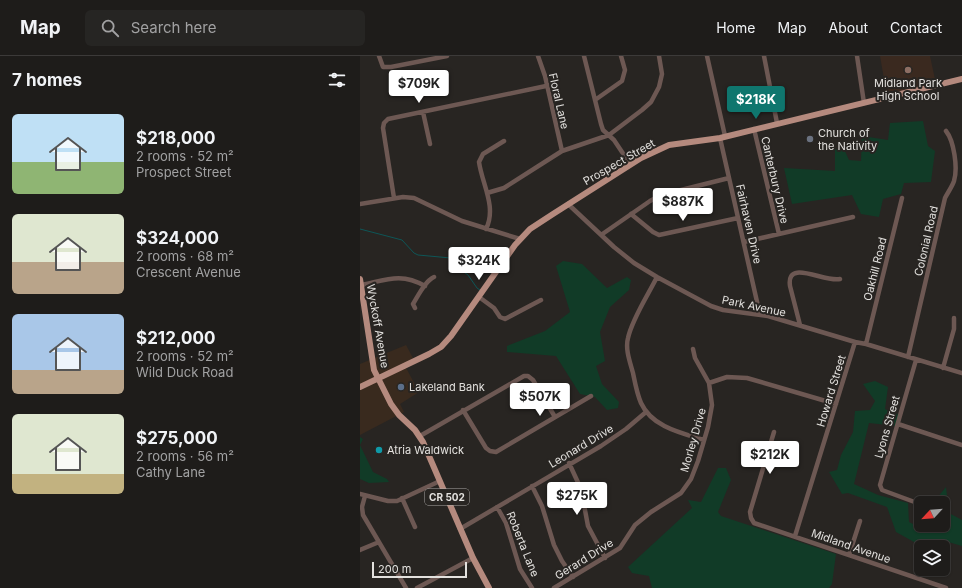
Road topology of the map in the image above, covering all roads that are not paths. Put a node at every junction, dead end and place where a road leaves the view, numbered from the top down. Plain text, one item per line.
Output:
1 (379, 56) edge
2 (447, 56) edge
3 (538, 56) edge
4 (584, 56) edge
5 (621, 56) edge
6 (659, 56) edge
7 (707, 56) edge
8 (764, 56) edge
9 (857, 56) edge
10 (962, 80) edge
11 (546, 86) junction
12 (595, 100) junction
13 (864, 103) junction
14 (423, 112) junction
15 (777, 123) junction
16 (754, 130) junction
17 (946, 131) dead end
18 (609, 135) junction
19 (722, 137) junction
20 (504, 141) dead end
21 (430, 144) dead end
22 (562, 150) junction
23 (630, 164) junction
24 (729, 178) junction
25 (486, 193) junction
26 (394, 198) junction
27 (902, 198) dead end
28 (360, 204) edge
29 (568, 204) junction
30 (631, 214) junction
31 (853, 217) dead end
32 (738, 218) junction
33 (486, 229) junction
34 (779, 234) junction
35 (601, 235) junction
36 (520, 239) junction
37 (744, 242) junction
38 (434, 277) dead end
39 (657, 278) junction
40 (840, 279) dead end
41 (360, 282) edge
42 (425, 286) junction
43 (479, 297) junction
44 (541, 300) dead end
45 (414, 308) dead end
46 (760, 315) junction
47 (954, 318) dead end
48 (800, 325) junction
49 (855, 342) junction
50 (866, 344) junction
51 (692, 349) dead end
52 (908, 357) junction
53 (916, 360) junction
54 (943, 368) junction
55 (962, 373) edge
56 (378, 379) junction
57 (708, 383) junction
58 (360, 387) edge
59 (591, 396) dead end
60 (836, 404) junction
61 (463, 410) junction
62 (646, 412) junction
63 (555, 417) junction
64 (898, 424) junction
65 (774, 432) dead end
66 (420, 436) junction
67 (704, 440) junction
68 (962, 445) edge
69 (569, 464) junction
70 (440, 481) junction
71 (532, 486) junction
72 (362, 495) edge
73 (402, 498) junction
74 (914, 502) edge
75 (497, 507) junction
76 (860, 521) dead end
77 (636, 524) joint
78 (415, 527) dead end
79 (460, 529) junction
80 (795, 536) junction
81 (379, 542) junction
82 (360, 550) edge
83 (849, 555) junction
84 (473, 558) junction
85 (605, 558) junction
86 (573, 577) junction
87 (406, 588) edge
88 (417, 588) edge
89 (488, 588) edge
90 (532, 588) edge
91 (554, 588) edge
92 (946, 588) edge

1 - 2 street
3 - 11 street, Floral Lane
4 - 12 street
5 - 12 street
6 - 18 street
7 - 19 street, Fairhaven Drive
8 - 15 street
9 - 13 street
10 - 13 main road, Prospect Street
11 - 14 street
11 - 22 street, Floral Lane
12 - 18 street
13 - 15 main road, Prospect Street
14 - 21 street
14 - 26 street
15 - 16 main road, Prospect Street
16 - 19 main road, Prospect Street
16 - 34 street, Canterbury Drive
17 - 52 street, Colonial Road
18 - 22 street
18 - 23 street
19 - 23 main road, Prospect Street
19 - 24 street, Fairhaven Drive
20 - 25 street
22 - 25 street
23 - 29 main road, Prospect Street
24 - 30 street
24 - 32 street, Fairhaven Drive
25 - 33 street
26 - 28 street
26 - 33 street
27 - 50 street, Oakhill Road
29 - 35 street, Park Avenue
29 - 36 main road, Prospect Street
30 - 32 street
30 - 35 street
31 - 34 street
32 - 37 street, Fairhaven Drive
33 - 36 street
34 - 37 street
35 - 39 street, Park Avenue
36 - 43 main road, Prospect Street
37 - 46 street, Fairhaven Drive
38 - 42 street
39 - 46 street, Park Avenue
39 - 62 street
40 - 48 street
41 - 42 street
41 - 56 main road, Wyckoff Avenue / CR 502
42 - 45 street
43 - 44 street
43 - 56 main road, Prospect Street
46 - 48 street, Park Avenue
47 - 54 street
48 - 49 street, Park Avenue
49 - 50 street, Park Avenue
49 - 60 street, Howard Street
50 - 52 street, Park Avenue
51 - 57 street, Morley Drive
52 - 53 street, Park Avenue
53 - 54 street, Park Avenue
53 - 64 street, Lyons Street
54 - 55 street, Park Avenue
56 - 58 main road, Prospect Street
56 - 66 main road, Wyckoff Avenue / CR 502
57 - 60 street
57 - 67 street, Morley Drive
59 - 63 street
60 - 80 street, Howard Street
61 - 63 street
61 - 63 street
61 - 66 street
62 - 67 street
62 - 69 street, Leonard Drive
64 - 68 street
64 - 74 street, Lyons Street
65 - 80 street, Midland Avenue
66 - 70 main road, Wyckoff Avenue / CR 502
67 - 77 street, Morley Drive
69 - 71 street, Leonard Drive
69 - 85 street
70 - 73 street
70 - 79 main road, Wyckoff Avenue / CR 502
71 - 75 street, Leonard Drive
71 - 86 street
72 - 73 street
72 - 81 street
73 - 78 street
75 - 79 street, Leonard Drive
75 - 90 street, Roberta Lane
76 - 83 street
77 - 85 street, Gerard Drive
79 - 84 main road, Wyckoff Avenue / CR 502
80 - 83 street, Midland Avenue
81 - 82 street
81 - 87 street
83 - 92 street, Midland Avenue
84 - 88 street
84 - 89 main road, Wyckoff Avenue / CR 502
85 - 86 street, Gerard Drive
86 - 91 street, Gerard Drive

